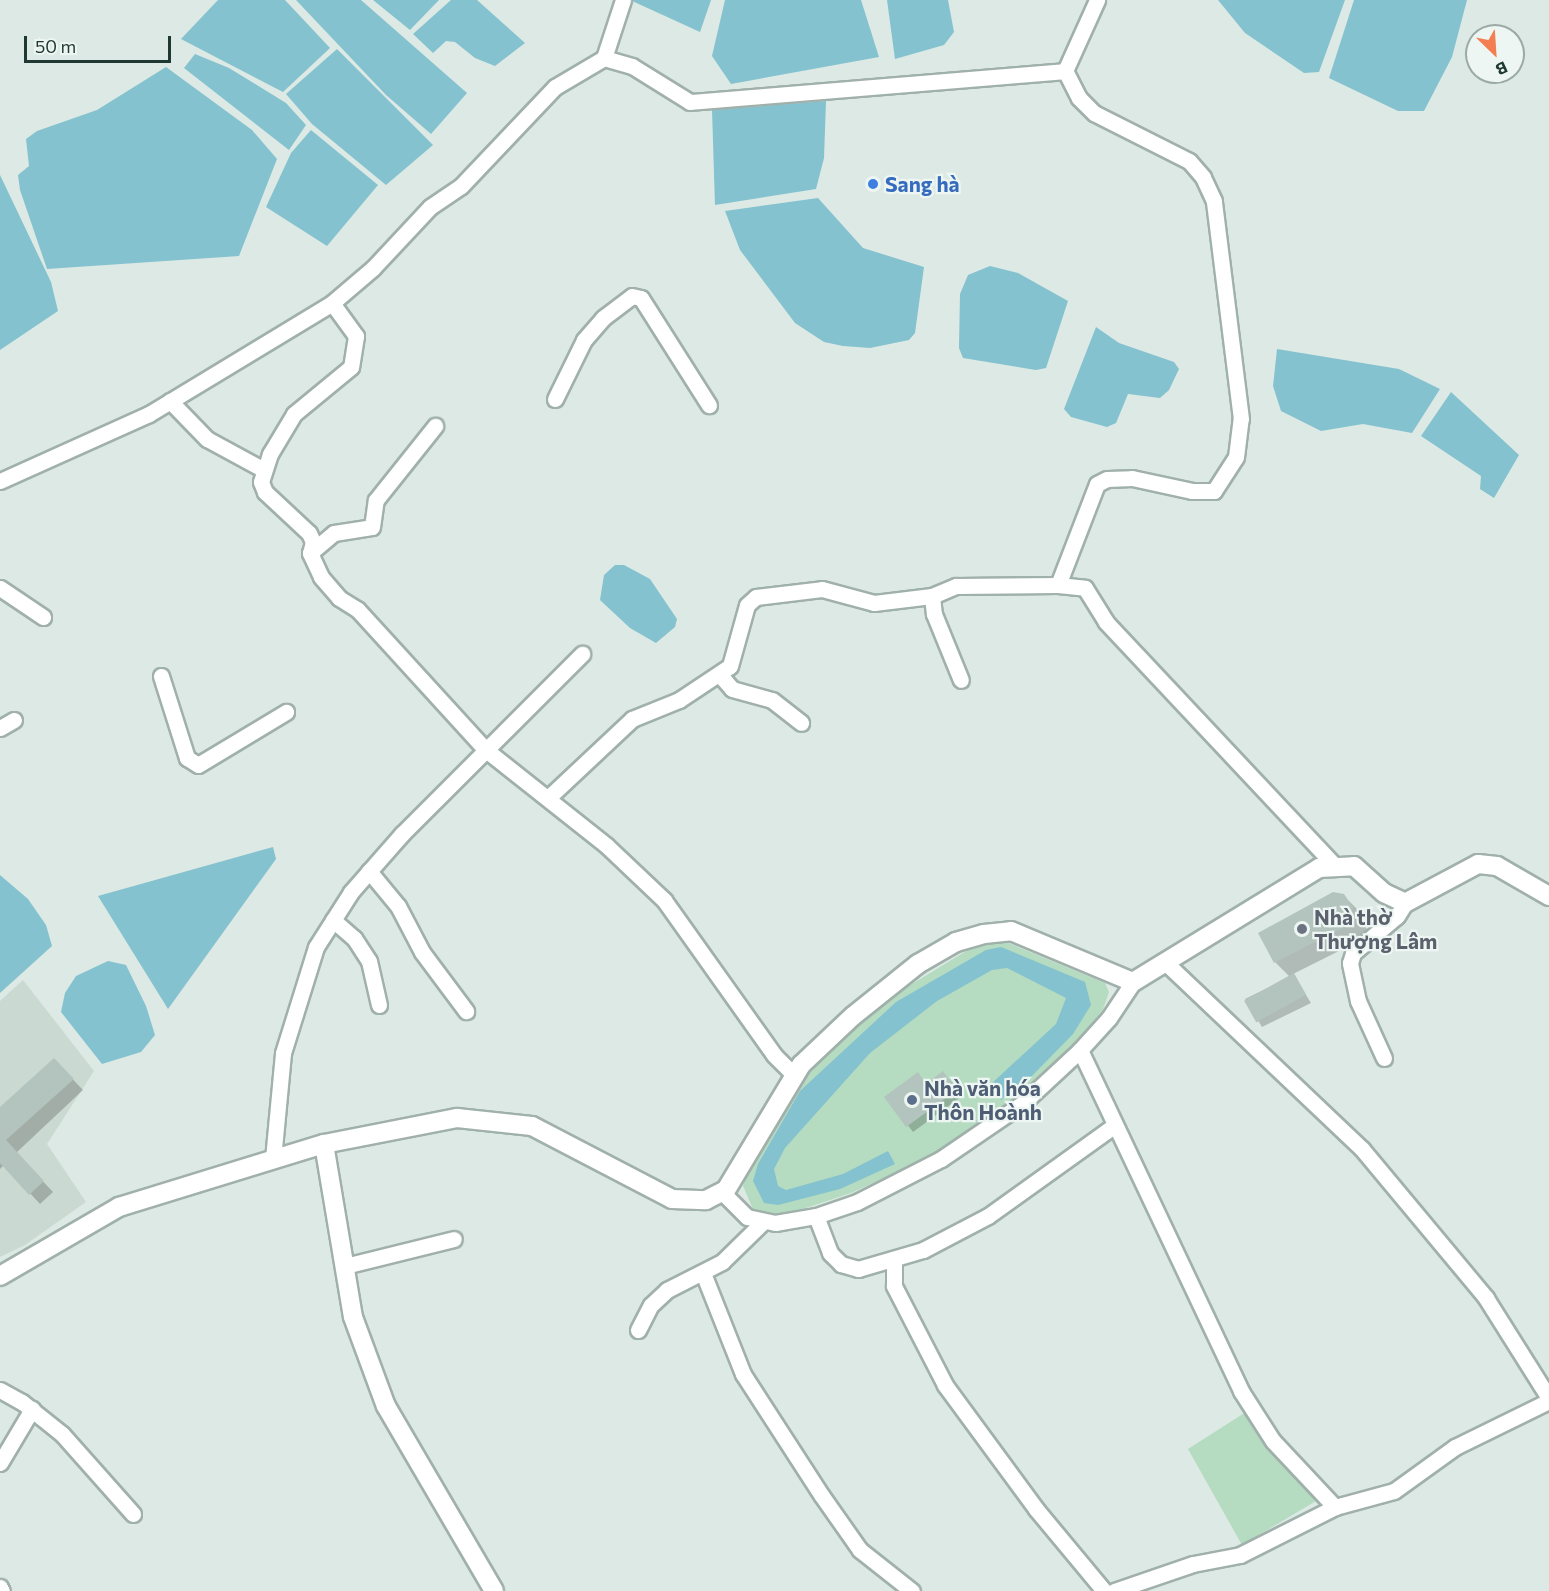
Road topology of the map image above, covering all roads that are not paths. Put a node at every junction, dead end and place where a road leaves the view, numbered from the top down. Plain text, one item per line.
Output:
1 (623, 0) edge
2 (1097, 0) edge
3 (604, 58) junction
4 (1065, 71) junction
5 (332, 303) junction
6 (555, 399) dead end
7 (170, 401) junction
8 (709, 405) dead end
9 (435, 426) dead end
10 (264, 470) junction
11 (0, 481) edge
12 (310, 553) junction
13 (1058, 585) junction
14 (0, 588) edge
15 (932, 596) junction
16 (43, 617) dead end
17 (582, 654) dead end
18 (720, 675) junction
19 (162, 676) dead end
20 (961, 680) dead end
21 (286, 712) dead end
22 (14, 720) dead end
23 (801, 723) dead end
24 (0, 728) edge
25 (486, 750) junction
26 (549, 797) junction
27 (1336, 867) junction
28 (369, 871) junction
29 (1549, 896) edge
30 (1405, 903) junction
31 (333, 920) junction
32 (1167, 964) junction
33 (1133, 982) junction
34 (379, 1005) dead end
35 (466, 1011) dead end
36 (1080, 1050) junction
37 (1384, 1058) dead end
38 (794, 1076) junction
39 (1114, 1125) junction
40 (324, 1144) junction
41 (273, 1160) junction
42 (722, 1192) junction
43 (816, 1216) junction
44 (763, 1222) junction
45 (454, 1239) dead end
46 (894, 1259) junction
47 (345, 1266) junction
48 (703, 1273) junction
49 (0, 1276) edge
50 (638, 1330) dead end
51 (0, 1390) edge
52 (1549, 1399) edge
53 (32, 1409) junction
54 (0, 1462) edge
55 (1335, 1507) junction
56 (133, 1514) dead end
57 (0, 1587) edge
58 (2, 1591) edge
59 (494, 1591) edge
60 (912, 1591) edge
61 (1104, 1591) edge
62 (1114, 1591) edge

1 - 3 street
2 - 4 street
3 - 4 street
3 - 5 street
4 - 13 street
5 - 7 street
5 - 10 street
6 - 8 street
7 - 10 street
7 - 11 street
9 - 12 street
10 - 12 street
12 - 25 street
13 - 15 street
13 - 27 street
14 - 16 street
15 - 18 street
15 - 20 street
17 - 25 street
18 - 23 street
18 - 26 street
19 - 21 street
22 - 24 street
25 - 26 street
25 - 28 street
26 - 38 street
27 - 30 street
27 - 32 street
28 - 31 street
28 - 35 street
29 - 30 street
30 - 37 street
31 - 34 street
31 - 41 street
32 - 33 street
32 - 52 street
33 - 36 street
33 - 38 street
36 - 39 street
36 - 43 street
38 - 42 street
39 - 46 street
39 - 55 street
40 - 41 street
40 - 42 street
40 - 47 street
41 - 49 street
42 - 44 street
43 - 44 street
43 - 46 street
44 - 48 street
45 - 47 street
46 - 61 street
47 - 59 street
48 - 50 street
48 - 60 street
51 - 53 street
52 - 55 street
53 - 54 street
53 - 56 street
55 - 62 street
57 - 58 street

